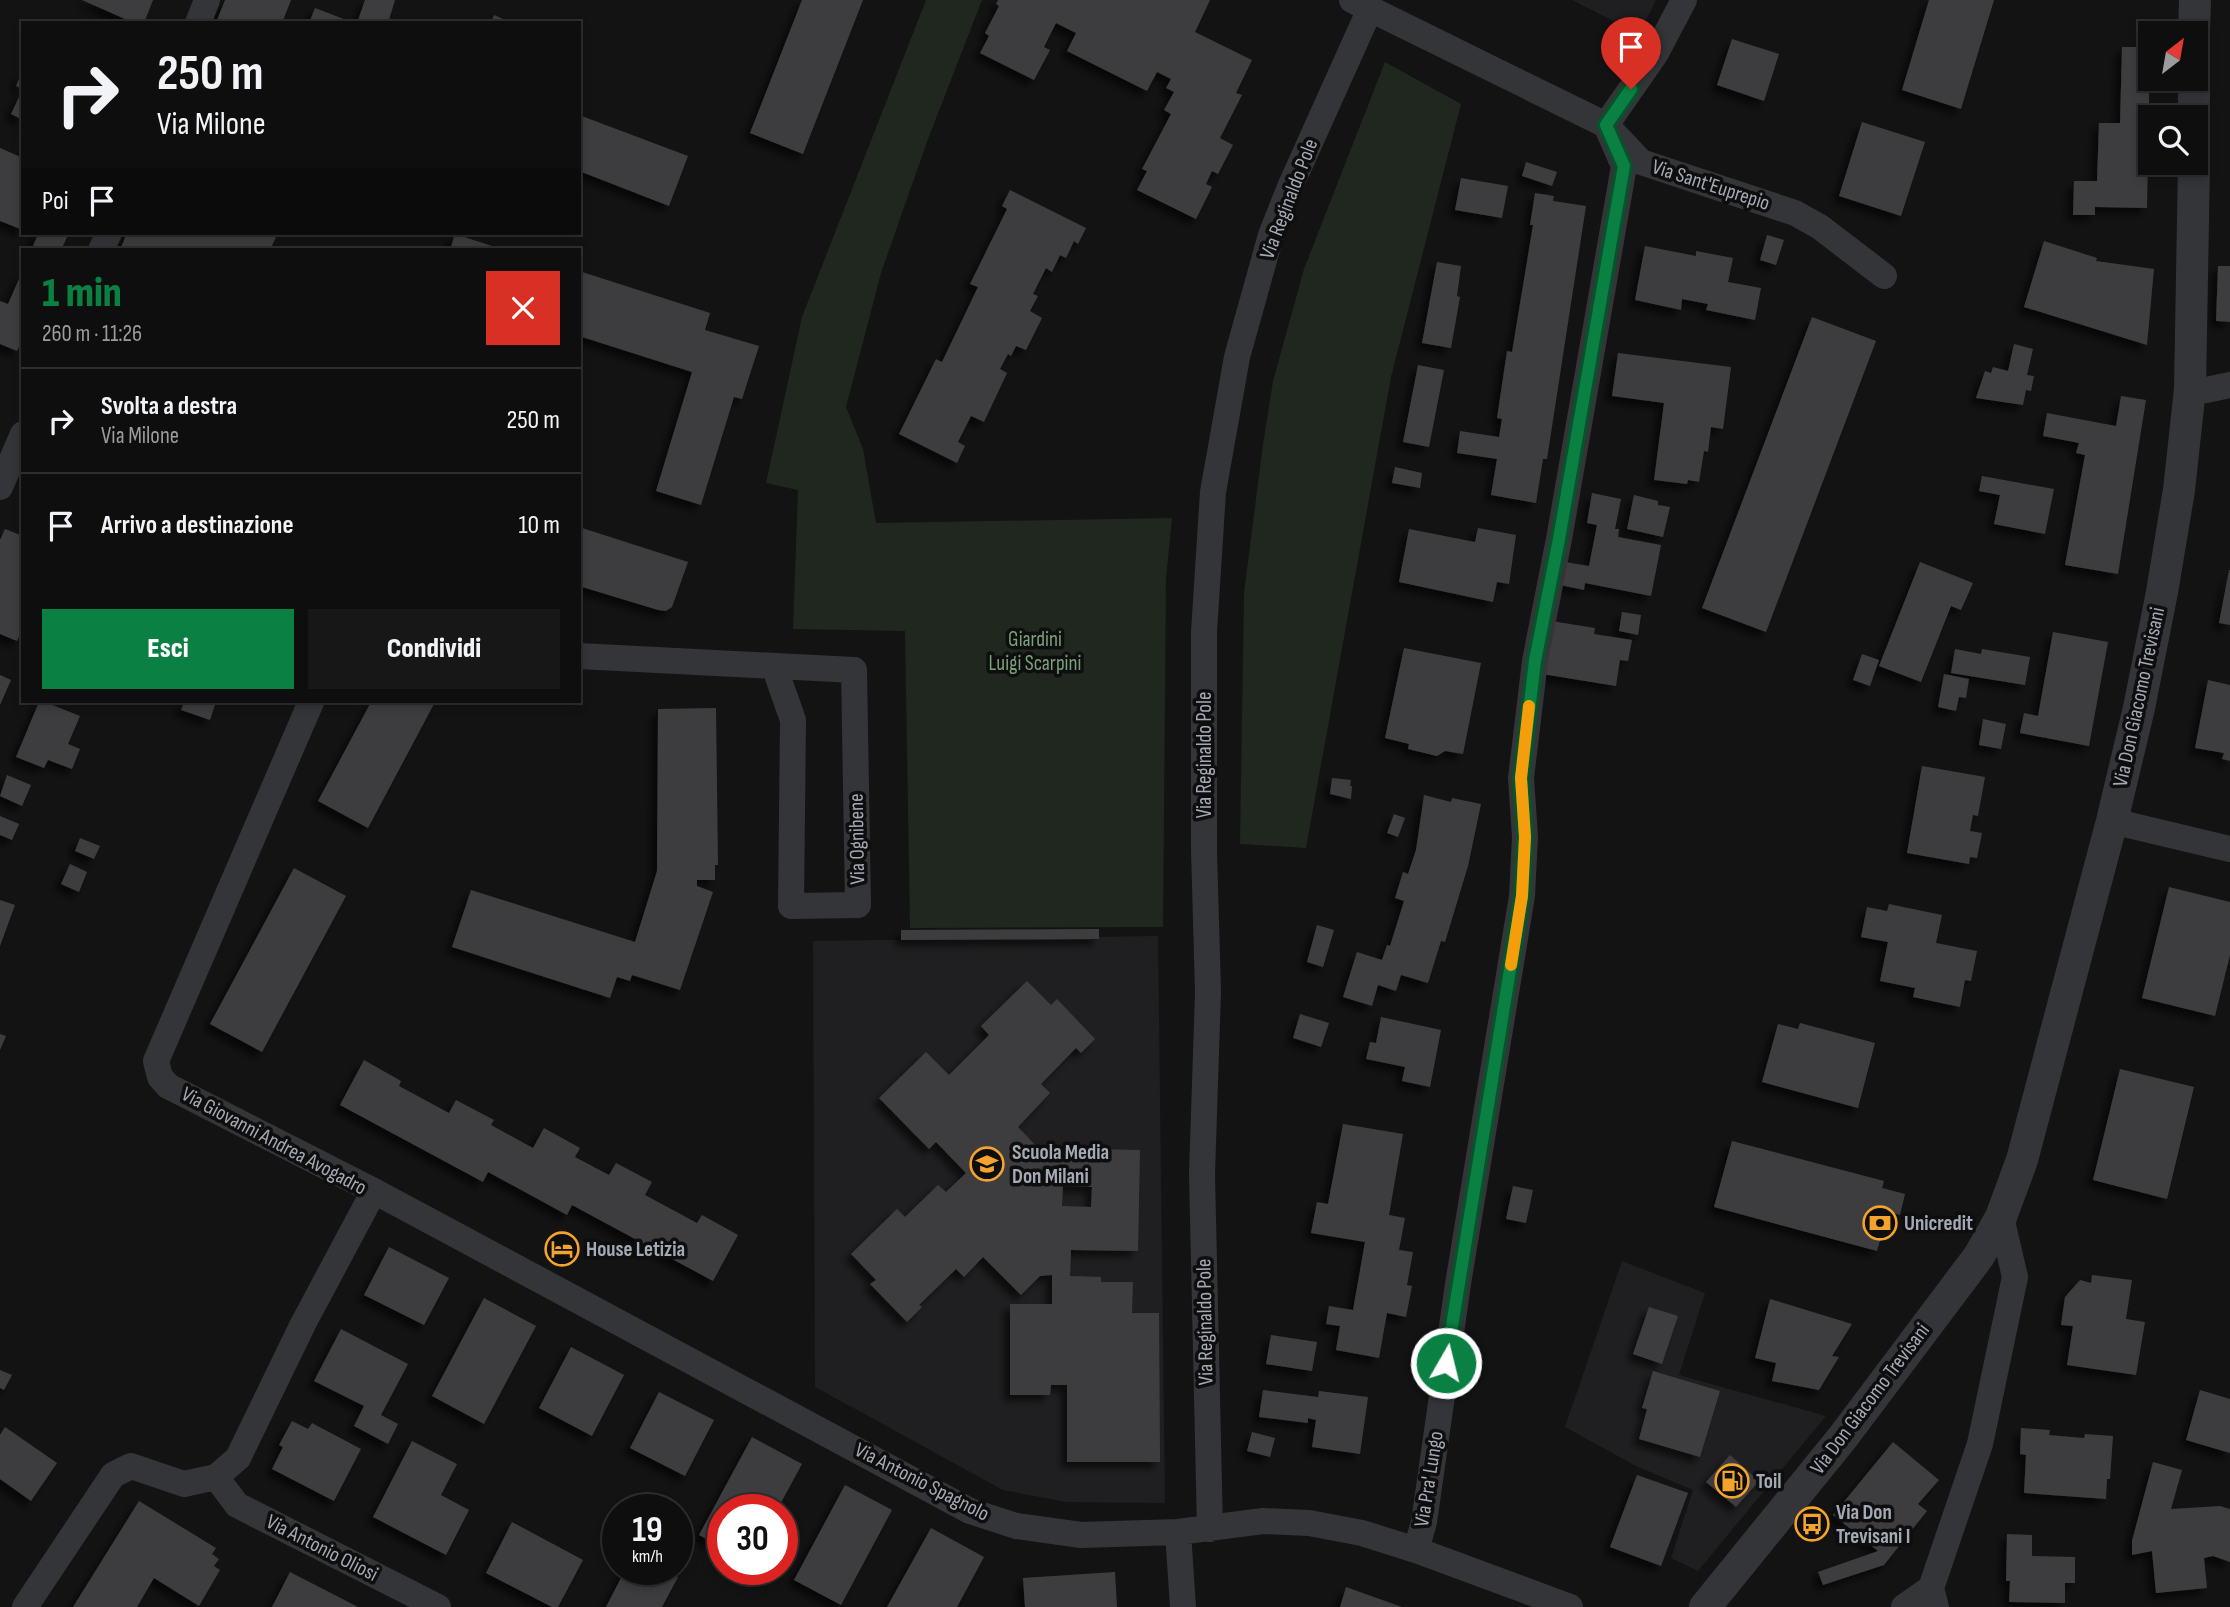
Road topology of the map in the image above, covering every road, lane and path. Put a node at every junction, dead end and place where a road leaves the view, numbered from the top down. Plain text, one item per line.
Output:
1 (208, 0) edge
2 (1684, 0) edge
3 (2194, 0) edge
4 (1361, 5) edge
5 (199, 21) edge
6 (2194, 21) edge
7 (1606, 125) junction
8 (2194, 175) edge
9 (1884, 276) dead end
10 (2230, 385) edge
11 (2190, 389) junction
12 (21, 438) edge
13 (0, 487) edge
14 (581, 656) edge
15 (774, 666) junction
16 (311, 703) edge
17 (2112, 821) junction
18 (2230, 849) edge
19 (374, 1191) junction
20 (2001, 1217) junction
21 (216, 1476) junction
22 (1210, 1529) junction
23 (1178, 1532) junction
24 (1416, 1550) junction
25 (1518, 1598) edge
26 (1934, 1598) edge
27 (25, 1607) edge
28 (438, 1607) edge
29 (1183, 1607) edge
30 (1570, 1607) edge
31 (1705, 1607) edge
32 (1904, 1607) edge

1 - 5 street
2 - 7 street
3 - 6 street
4 - 7 street, Via Sant'Euprepio
4 - 22 street, Via Reginaldo Pole
7 - 9 street, Via Sant'Euprepio
7 - 24 street, Via Pra' Lungo
8 - 11 street, Via Don Giacomo Trevisani
10 - 11 street
11 - 17 street, Via Don Giacomo Trevisani
12 - 13 street
14 - 15 street, Via Ognibene
15 - 15 street, Via Ognibene
16 - 19 street, Via Giovanni Andrea Avogadro
17 - 18 street
17 - 20 street, Via Don Giacomo Trevisani
19 - 21 street, Via Giovanni Andrea Avogadro
19 - 23 street, Via Antonio Spagnolo
20 - 26 street
20 - 31 street, Via Don Giacomo Trevisani
21 - 27 street
21 - 28 street, Via Antonio Oliosi
22 - 23 street, Via Antonio Spagnolo
22 - 24 street, Via Antonio Spagnolo
23 - 29 street
24 - 25 street, Via Antonio Spagnolo
25 - 30 street
26 - 32 street

